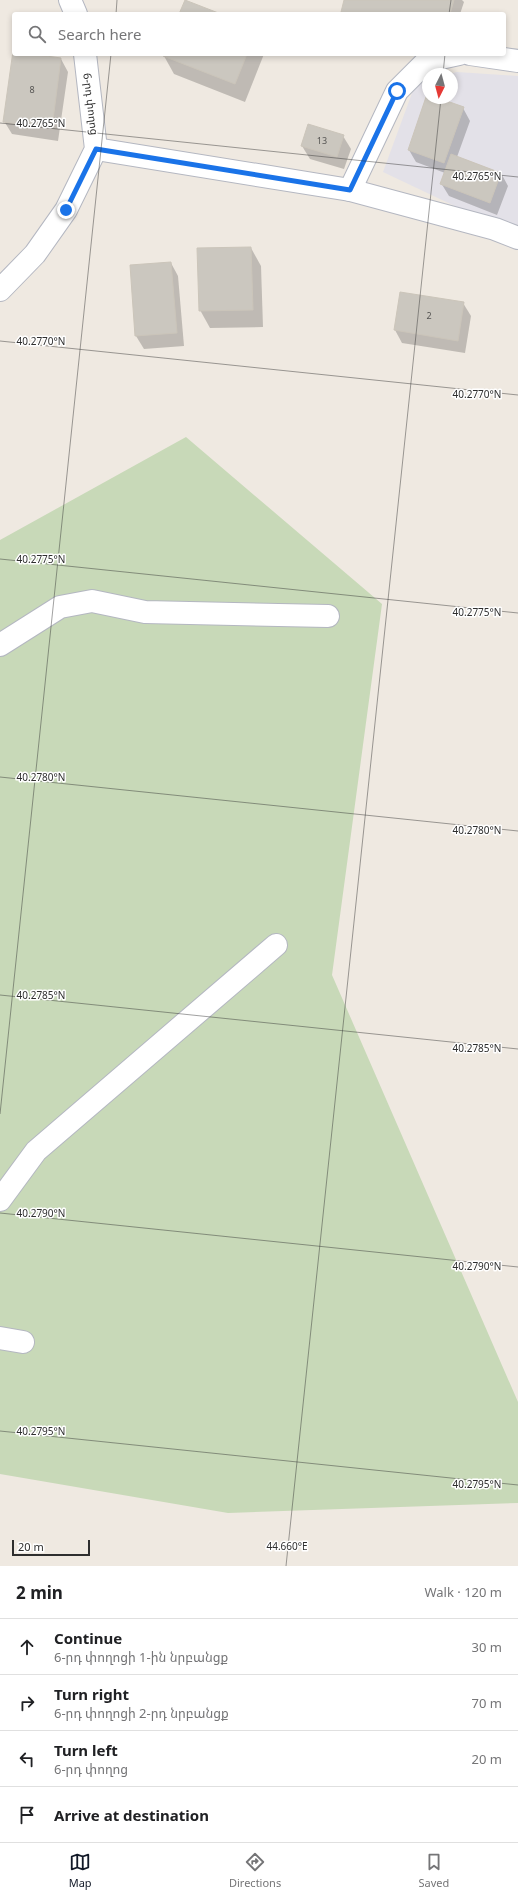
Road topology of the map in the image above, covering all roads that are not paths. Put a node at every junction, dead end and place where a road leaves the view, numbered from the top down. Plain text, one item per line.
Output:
1 (70, 0) edge
2 (75, 12) edge
3 (85, 56) edge
4 (450, 56) edge
5 (484, 56) edge
6 (518, 61) edge
7 (96, 149) junction
8 (350, 190) junction
9 (518, 238) edge
10 (0, 290) edge
11 (328, 616) dead end
12 (0, 645) edge
13 (276, 945) dead end
14 (0, 1200) edge
15 (0, 1338) edge
16 (24, 1342) dead end

1 - 2 street
3 - 7 street, 6-րդ փողոց
4 - 8 street
5 - 6 street
7 - 8 street
7 - 10 street, 6-րդ փողոց
8 - 9 street
11 - 12 street
13 - 14 street
15 - 16 street

